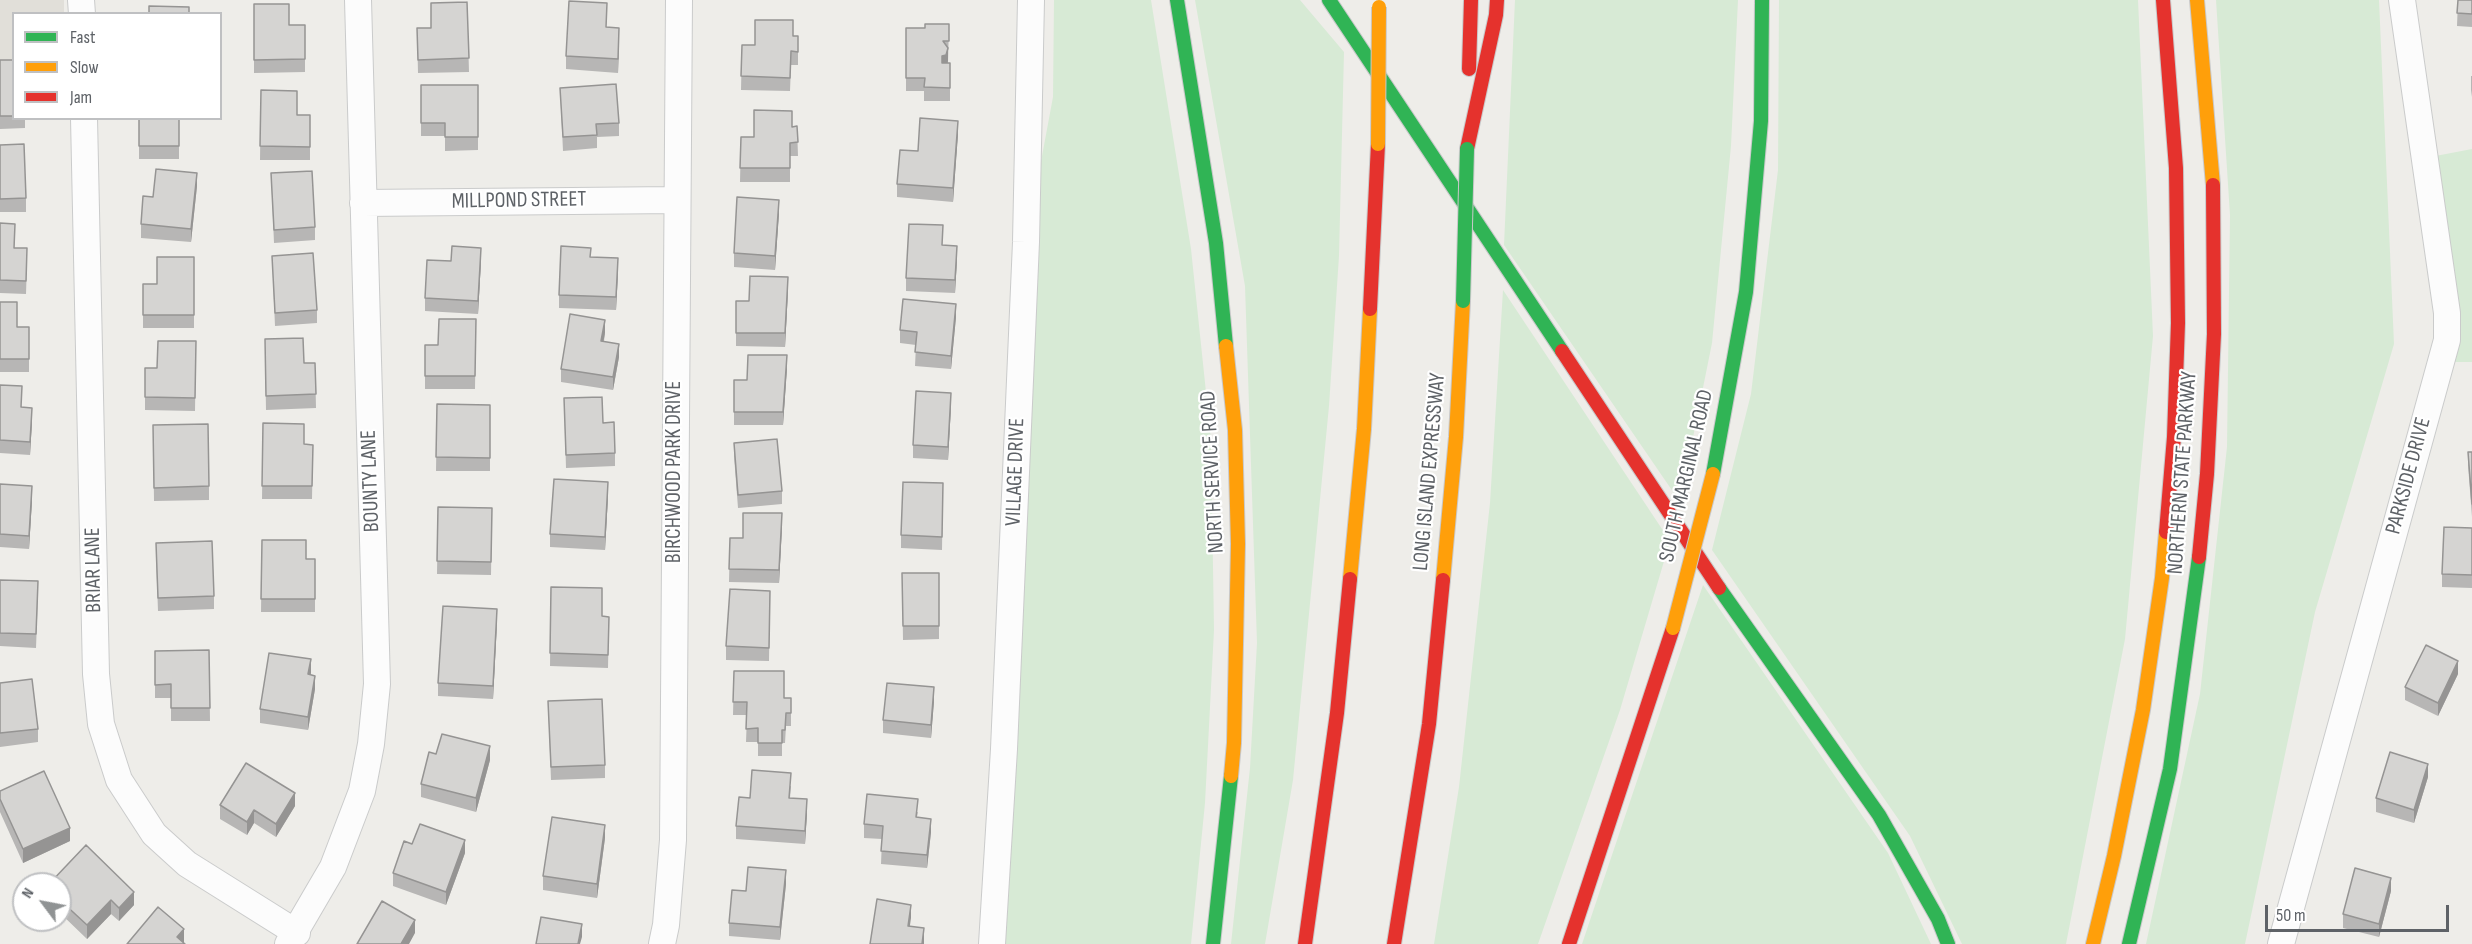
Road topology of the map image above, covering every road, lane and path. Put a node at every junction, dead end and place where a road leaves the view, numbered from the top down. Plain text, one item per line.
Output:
1 (358, 0) edge
2 (679, 0) edge
3 (1031, 0) edge
4 (1177, 0) edge
5 (1329, 0) edge
6 (1497, 0) edge
7 (1762, 0) edge
8 (2163, 0) edge
9 (2197, 0) edge
10 (2402, 0) edge
11 (1379, 3) edge
12 (1471, 4) edge
13 (84, 120) edge
14 (1467, 149) junction
15 (676, 200) junction
16 (363, 203) junction
17 (292, 938) edge
18 (662, 944) edge
19 (992, 944) edge
20 (1213, 944) edge
21 (1305, 944) edge
22 (1394, 944) edge
23 (1569, 944) edge
24 (1948, 944) edge
25 (2093, 944) edge
26 (2129, 944) edge
27 (2281, 944) edge

1 - 16 street, BOUNTY LANE
2 - 15 street, BIRCHWOOD PARK DRIVE
3 - 19 street, VILLAGE DRIVE
4 - 20 main road, NORTH SERVICE ROAD
5 - 24 main road
6 - 14 main road
7 - 23 main road, SOUTH MARGINAL ROAD, bridge
8 - 25 main road, NORTHERN STATE PARKWAY
9 - 26 main road, NORTHERN STATE PARKWAY
10 - 27 street, PARKSIDE DRIVE
11 - 21 main road, bridge
12 - 14 main road, LONG ISLAND EXPRESSWAY
13 - 17 street, BRIAR LANE
14 - 22 main road, LONG ISLAND EXPRESSWAY, bridge
15 - 16 street, MILLPOND STREET
15 - 18 street, BIRCHWOOD PARK DRIVE
16 - 17 street, BOUNTY LANE

